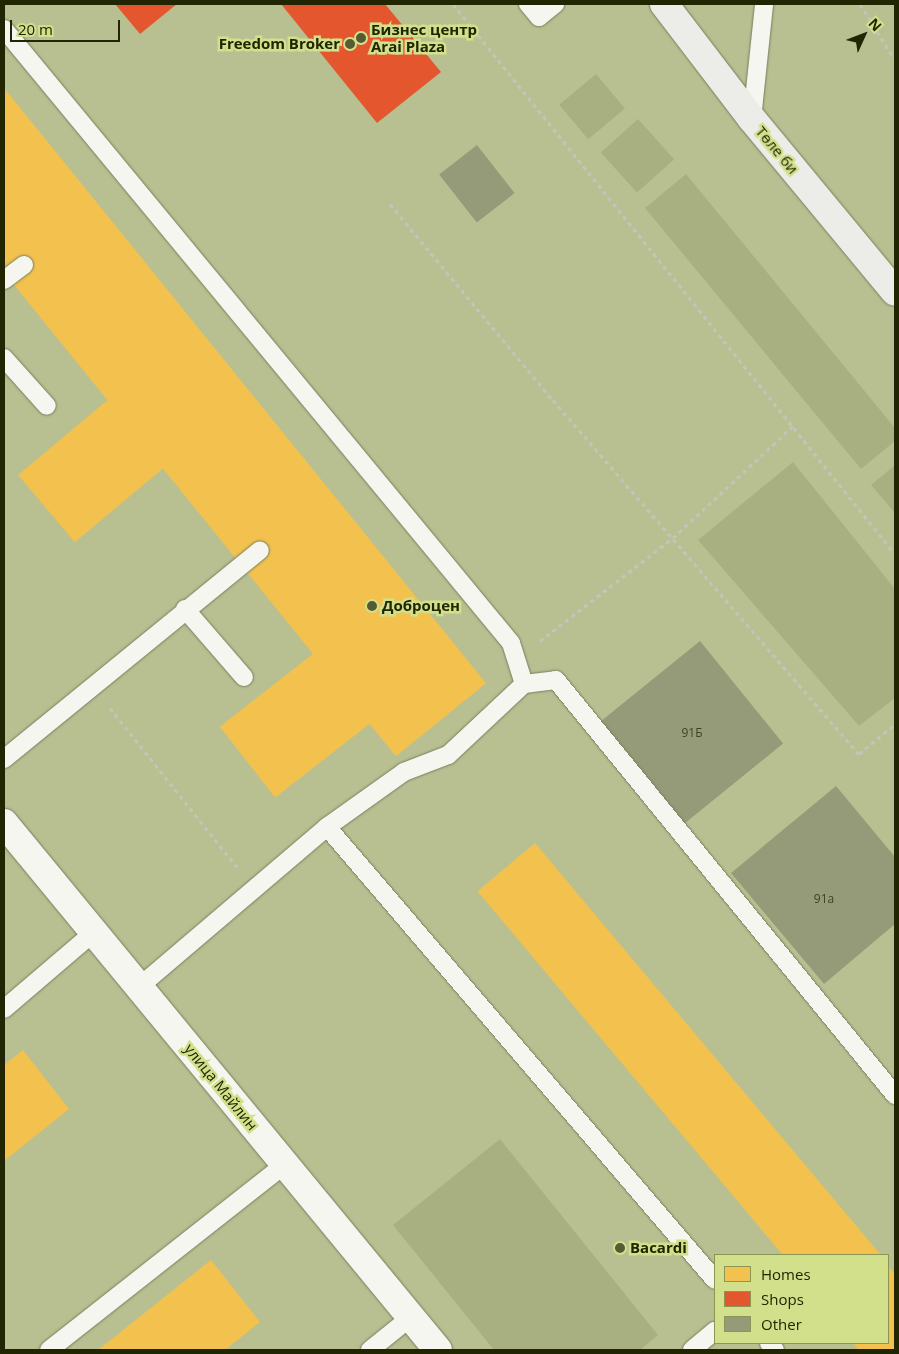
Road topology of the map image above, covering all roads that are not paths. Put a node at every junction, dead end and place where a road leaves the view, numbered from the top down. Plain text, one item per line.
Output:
1 (528, 4) edge
2 (555, 4) edge
3 (664, 4) edge
4 (764, 4) edge
5 (4, 29) edge
6 (752, 119) junction
7 (24, 264) dead end
8 (4, 280) edge
9 (895, 292) edge
10 (4, 358) edge
11 (47, 406) dead end
12 (260, 550) dead end
13 (185, 609) junction
14 (244, 677) dead end
15 (524, 684) junction
16 (4, 759) edge
17 (4, 823) edge
18 (327, 827) junction
19 (94, 932) junction
20 (140, 988) junction
21 (4, 1009) edge
22 (895, 1095) edge
23 (285, 1164) junction
24 (714, 1279) edge
25 (411, 1317) junction
26 (714, 1332) edge
27 (49, 1350) edge
28 (370, 1350) edge
29 (438, 1350) edge
30 (692, 1350) edge

1 - 2 lane
3 - 6 main road, Төле би
4 - 6 lane
5 - 15 lane
6 - 9 main road, Төле би
7 - 8 lane
10 - 11 lane
12 - 13 lane
13 - 14 lane
13 - 16 lane
15 - 18 lane
15 - 22 lane
17 - 19 street, улица Майлин
18 - 20 lane
18 - 24 lane
19 - 20 street, улица Майлин
19 - 21 lane
20 - 23 street, улица Майлин
23 - 25 street, улица Майлин
23 - 27 lane
25 - 28 lane
25 - 29 street, улица Майлин
26 - 30 lane

